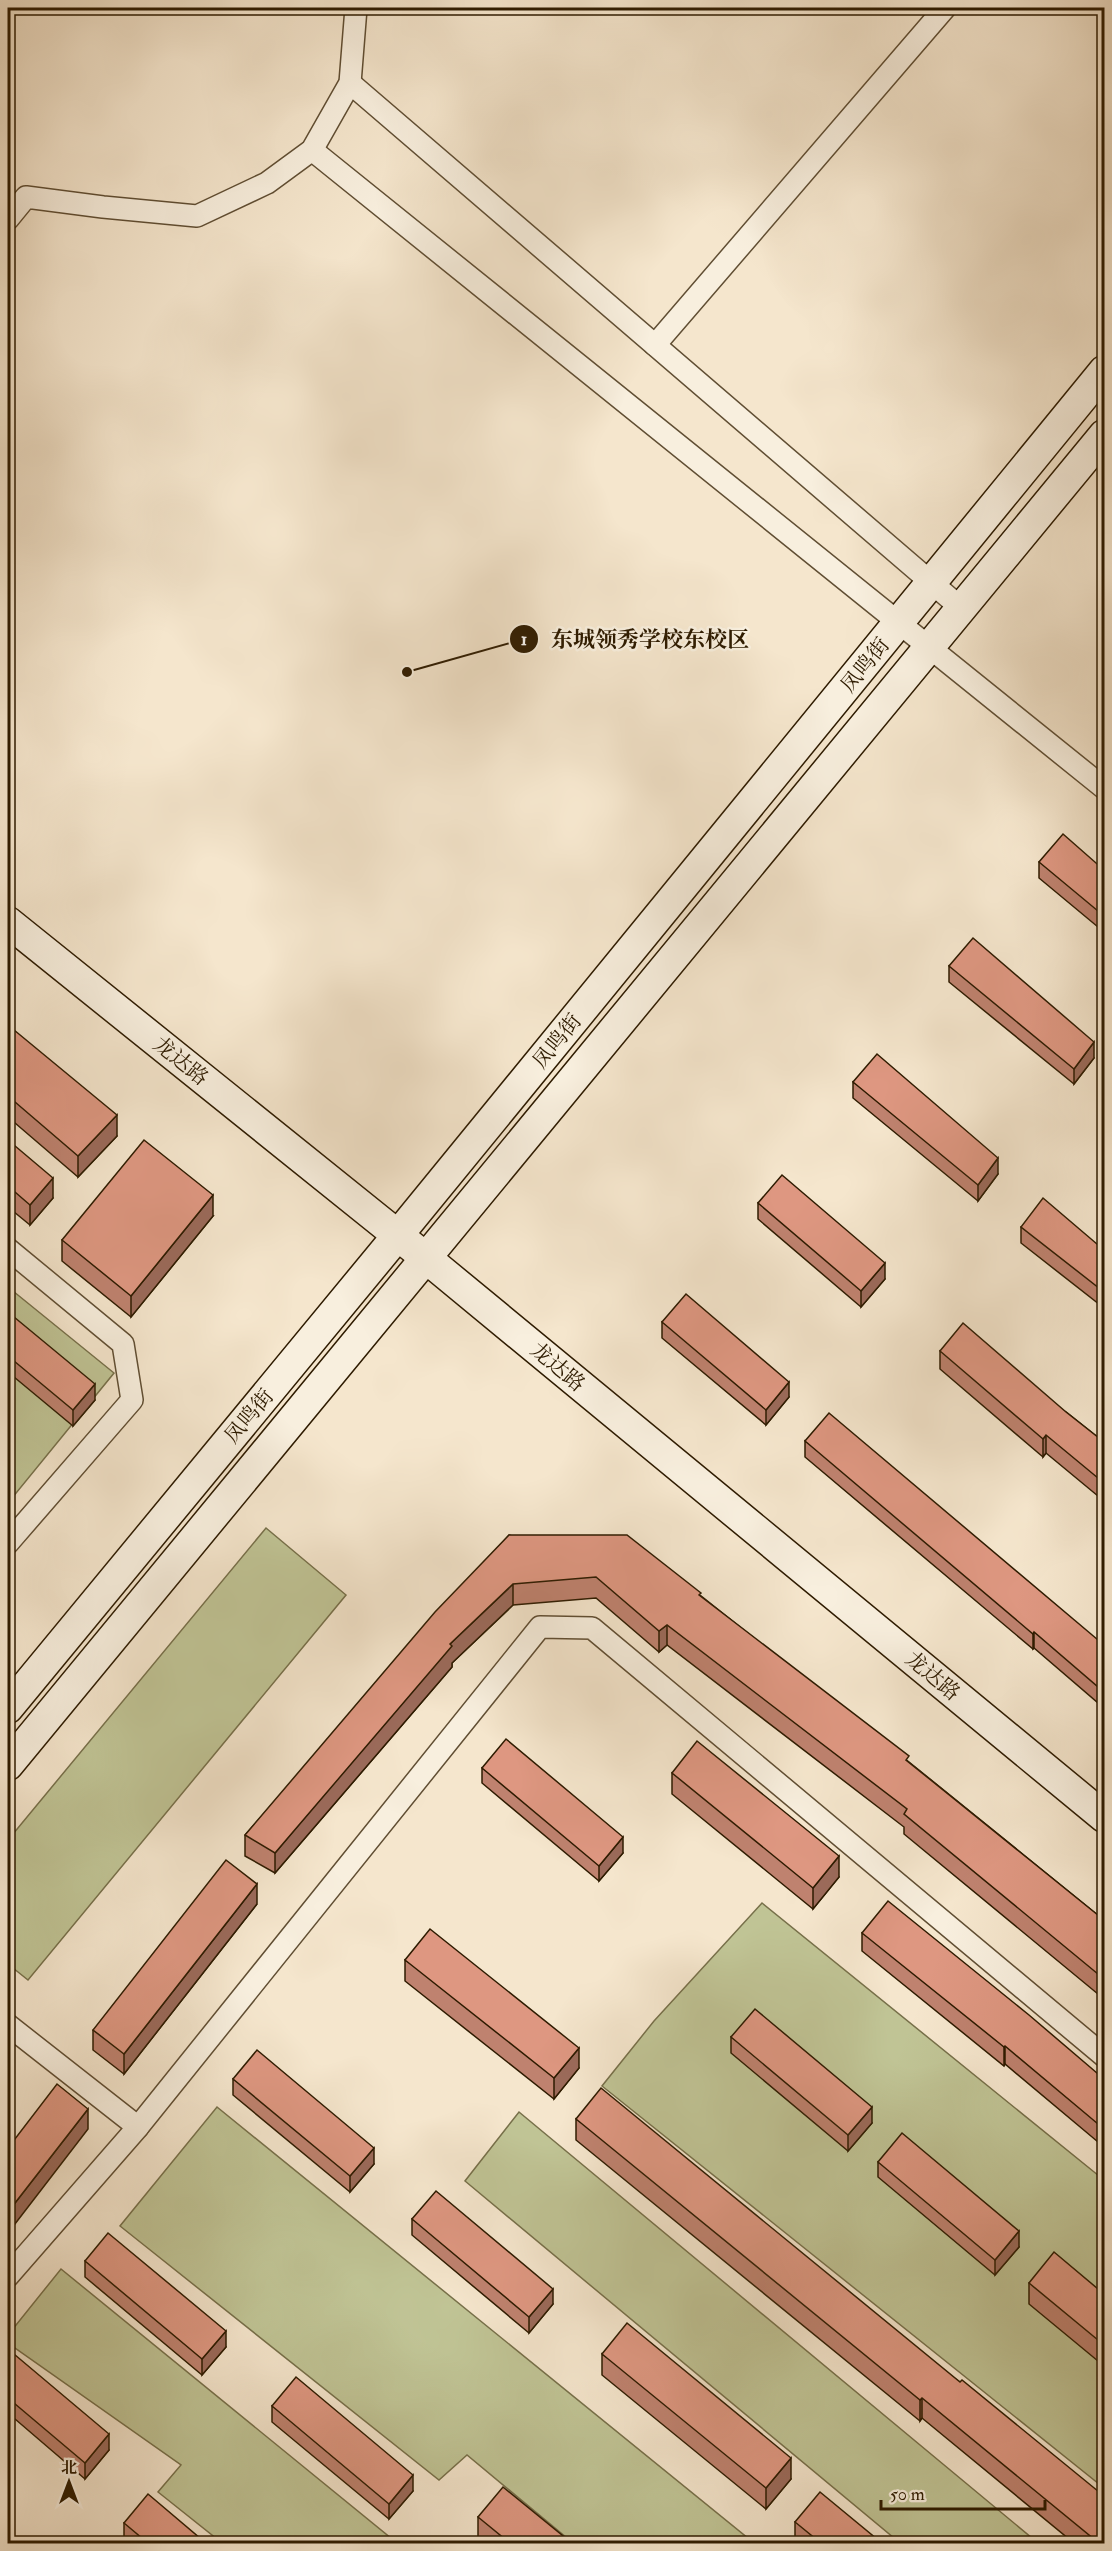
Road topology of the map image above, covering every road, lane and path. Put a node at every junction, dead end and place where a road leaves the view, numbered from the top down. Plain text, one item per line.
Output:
1 (356, 8) edge
2 (945, 8) edge
3 (350, 83) junction
4 (312, 150) junction
5 (8, 219) edge
6 (655, 345) junction
7 (1104, 371) edge
8 (1104, 435) edge
9 (932, 583) junction
10 (962, 609) junction
11 (900, 622) junction
12 (930, 646) junction
13 (1104, 788) edge
14 (8, 922) edge
15 (398, 1235) junction
16 (8, 1249) edge
17 (426, 1258) junction
18 (8, 1543) edge
19 (8, 1708) edge
20 (8, 1765) edge
21 (1104, 1817) edge
22 (8, 2025) edge
23 (1104, 2056) edge
24 (138, 2127) junction
25 (8, 2276) edge

1 - 3 street
2 - 6 street
3 - 4 street
3 - 6 street
4 - 5 street
4 - 11 street
6 - 9 street
7 - 9 main road, 凤鸣街
8 - 10 main road, 凤鸣街
9 - 10 street
9 - 11 main road, 凤鸣街
10 - 12 main road, 凤鸣街
11 - 12 street
11 - 15 main road, 凤鸣街
12 - 13 street
12 - 17 main road, 凤鸣街
14 - 15 main road, 龙达路
15 - 17 main road, 龙达路
15 - 19 main road, 凤鸣街
16 - 18 street
17 - 20 main road, 凤鸣街
17 - 21 main road, 龙达路
22 - 24 street
23 - 24 street
24 - 25 street

